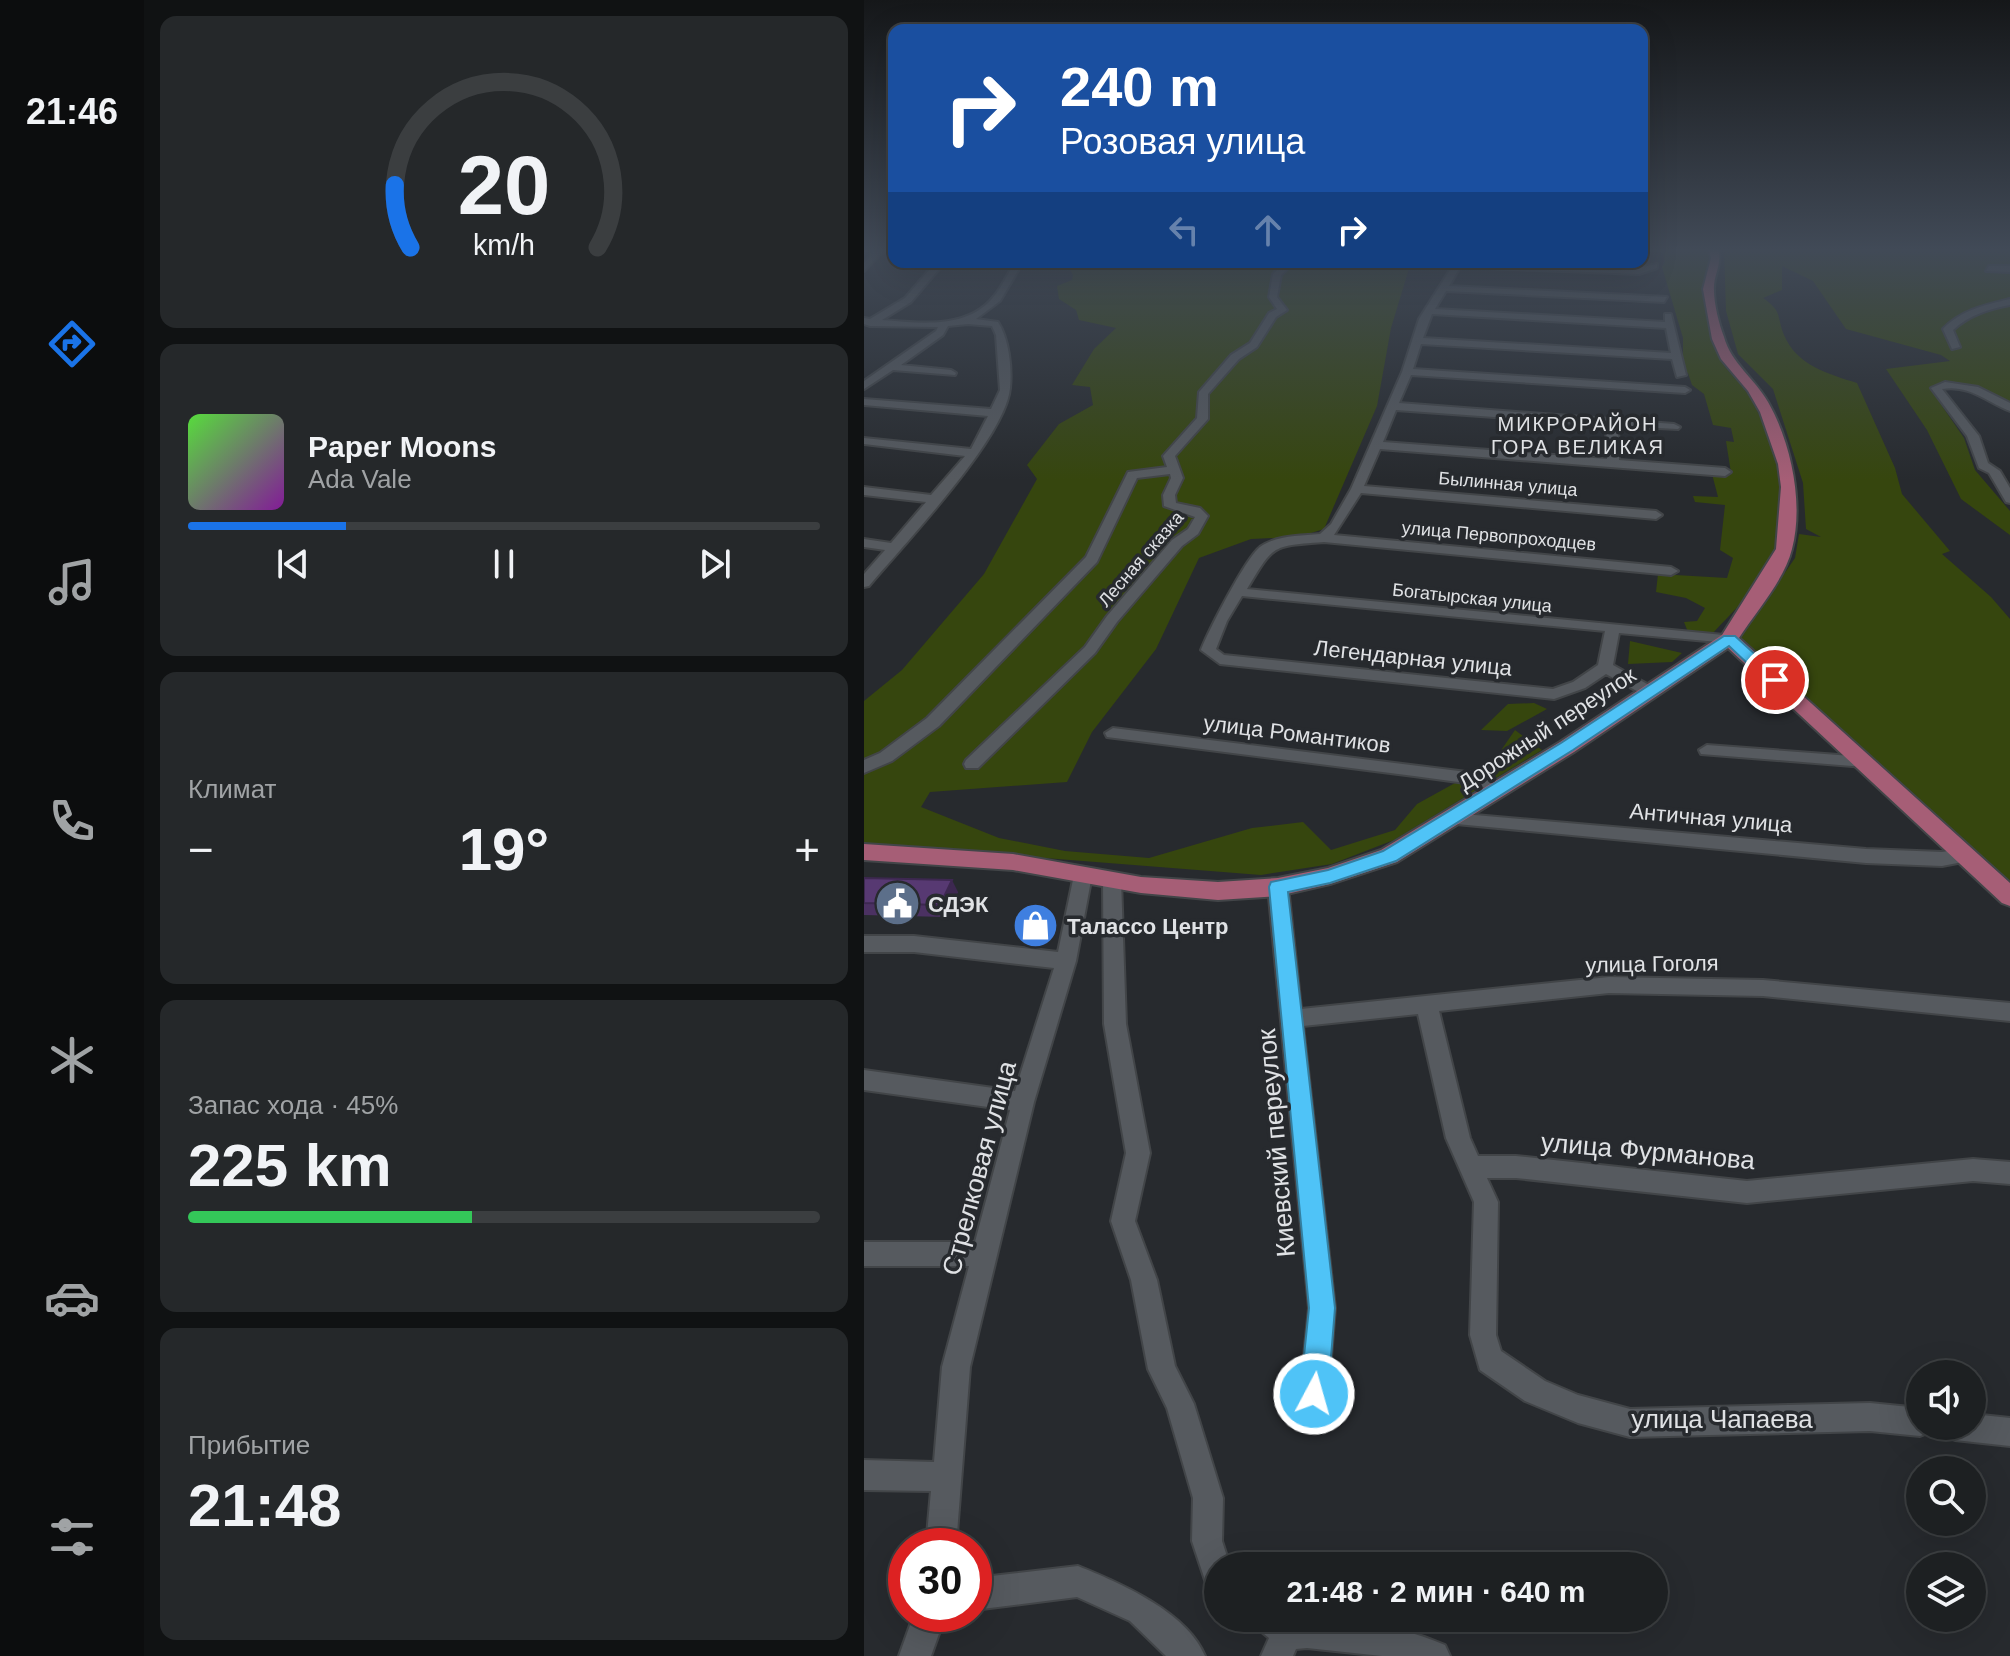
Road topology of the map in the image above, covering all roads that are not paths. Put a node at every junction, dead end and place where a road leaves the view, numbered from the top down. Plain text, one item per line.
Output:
1 (925, 325) edge
2 (947, 325) edge
3 (996, 325) edge
4 (1266, 325) edge
5 (1424, 325) edge
6 (1670, 325) edge
7 (1715, 325) edge
8 (1952, 325) edge
9 (943, 326) junction
10 (1417, 341) junction
11 (1955, 347) dead end
12 (1677, 356) junction
13 (892, 367) junction
14 (1407, 372) junction
15 (951, 373) dead end
16 (1681, 375) dead end
17 (864, 386) edge
18 (1685, 390) dead end
19 (864, 402) edge
20 (1392, 406) junction
21 (2010, 408) edge
22 (997, 413) junction
23 (1612, 423) junction
24 (1674, 427) dead end
25 (864, 441) edge
26 (1374, 445) junction
27 (974, 453) junction
28 (1613, 464) junction
29 (2010, 469) edge
30 (1174, 470) junction
31 (1994, 471) junction
32 (1725, 472) dead end
33 (1357, 489) junction
34 (864, 491) edge
35 (933, 499) junction
36 (2010, 499) edge
37 (1656, 515) dead end
38 (1324, 538) junction
39 (864, 543) edge
40 (894, 547) junction
41 (1671, 571) dead end
42 (864, 583) edge
43 (1239, 592) junction
44 (1612, 631) junction
45 (1729, 639) junction
46 (1211, 655) joint
47 (1605, 667) junction
48 (1650, 692) junction
49 (1113, 733) dead end
50 (1707, 750) dead end
51 (1865, 762) junction
52 (972, 764) dead end
53 (864, 767) edge
54 (1502, 788) junction
55 (1452, 819) junction
56 (864, 852) edge
57 (1966, 855) junction
58 (1083, 875) junction
59 (1112, 880) junction
60 (1278, 887) junction
61 (2010, 897) edge
62 (864, 944) edge
63 (1066, 961) junction
64 (1426, 1003) junction
65 (2010, 1012) edge
66 (1294, 1018) junction
67 (864, 1080) edge
68 (1023, 1102) junction
69 (1472, 1167) junction
70 (2010, 1173) edge
71 (864, 1254) edge
72 (986, 1254) junction
73 (1314, 1394) dead end
74 (1906, 1421) edge
75 (1986, 1429) edge
76 (2010, 1432) edge
77 (864, 1475) edge
78 (949, 1477) junction
79 (943, 1528) edge
80 (1211, 1552) edge
81 (992, 1592) edge
82 (924, 1632) edge
83 (1277, 1636) edge
84 (915, 1656) edge
85 (1189, 1656) edge
86 (1434, 1656) edge

1 - 9 street
2 - 9 street
3 - 22 street
4 - 30 street, Лесная сказка
5 - 10 street
6 - 12 street
7 - 45 main road
8 - 11 street
9 - 13 street
10 - 12 street
10 - 14 street
12 - 16 street
13 - 15 street
13 - 17 street
14 - 18 street
14 - 20 street
19 - 22 street
20 - 23 street
20 - 26 street
21 - 31 street
22 - 27 street
23 - 24 street
23 - 28 street
25 - 27 street
26 - 28 street
26 - 33 street
27 - 35 street
28 - 32 street
29 - 31 street
30 - 52 street, Лесная сказка
30 - 53 street
31 - 36 street
33 - 37 street, Былинная улица
33 - 38 street
34 - 35 street
35 - 40 street
38 - 41 street, улица Первопроходцев
38 - 43 street, улица Первопроходцев
39 - 40 street
40 - 42 street
43 - 44 street, Богатырская улица
43 - 46 street, улица Первопроходцев
44 - 45 street, Богатырская улица
44 - 47 street
45 - 48 main road, Дорожный переулок
45 - 51 main road
46 - 47 street, Легендарная улица
47 - 48 street
48 - 54 main road, Дорожный переулок
49 - 54 street, улица Романтиков
50 - 51 street
51 - 57 main road
54 - 55 main road, Дорожный переулок
55 - 57 street, Античная улица
55 - 60 main road, Дорожный переулок
56 - 58 main road, Дорожный переулок
57 - 61 main road
58 - 59 main road, Дорожный переулок
58 - 63 street, Стрелковая улица
59 - 60 main road, Дорожный переулок
59 - 80 street
60 - 66 street, Киевский переулок
62 - 63 street
63 - 68 street, Стрелковая улица
64 - 65 street, улица Гоголя
64 - 66 street, улица Гоголя
64 - 69 street
66 - 73 street, Киевский переулок
67 - 68 street
68 - 72 street, Стрелковая улица
69 - 70 street, улица Фурманова
69 - 74 street, улица Чапаева
71 - 72 street
72 - 78 street, Стрелковая улица
75 - 76 street
77 - 78 street
78 - 79 street, Стрелковая улица
81 - 85 street
82 - 84 street
83 - 86 street

